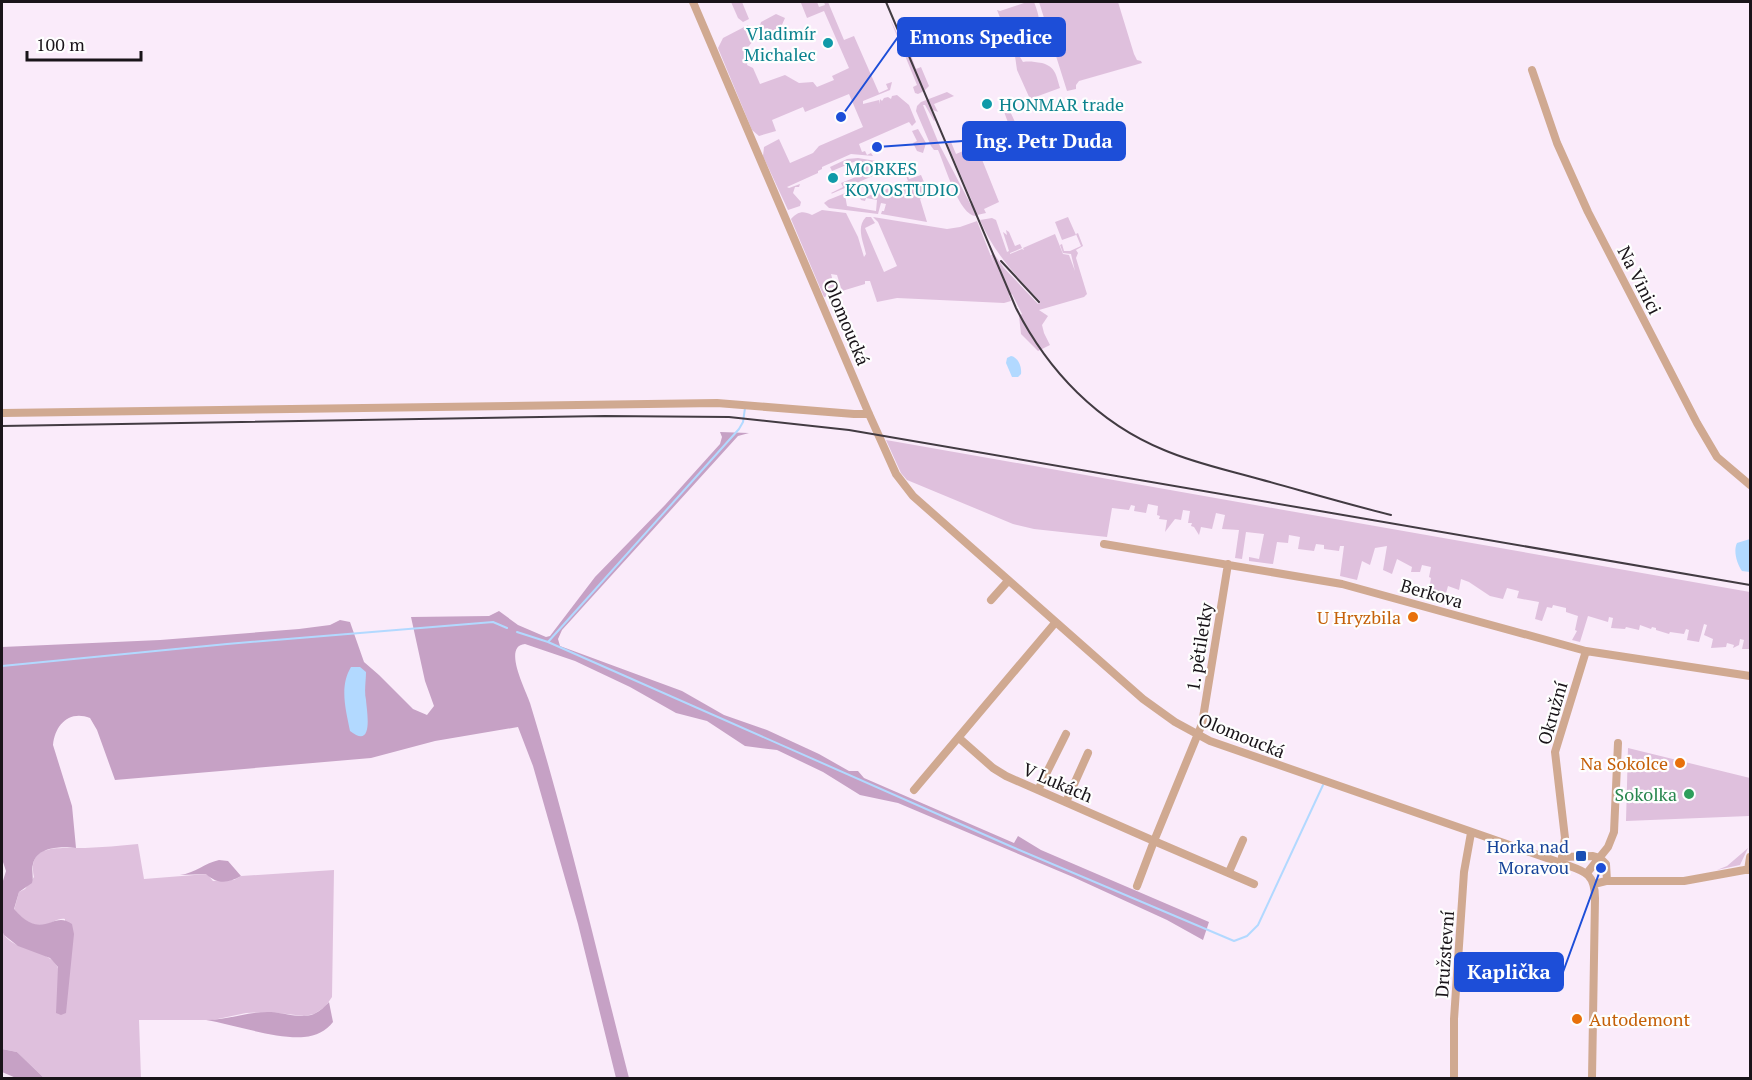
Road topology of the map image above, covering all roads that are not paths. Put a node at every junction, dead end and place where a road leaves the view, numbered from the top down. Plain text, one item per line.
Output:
1 (693, 2) edge
2 (1532, 70) dead end
3 (2, 413) edge
4 (869, 414) junction
5 (1750, 485) edge
6 (1104, 544) dead end
7 (1227, 564) junction
8 (1008, 582) junction
9 (991, 600) dead end
10 (1055, 623) junction
11 (1586, 651) junction
12 (1750, 676) edge
13 (1066, 734) dead end
14 (1198, 735) junction
15 (959, 738) junction
16 (1618, 743) dead end
17 (1088, 753) dead end
18 (914, 790) dead end
19 (1038, 790) junction
20 (1066, 802) junction
21 (1471, 833) junction
22 (1154, 840) junction
23 (1243, 840) dead end
24 (1750, 856) edge
25 (1600, 858) junction
26 (1562, 860) junction
27 (1749, 869) edge
28 (1229, 872) junction
29 (1587, 873) junction
30 (1607, 881) junction
31 (1254, 884) dead end
32 (1594, 884) junction
33 (1137, 886) dead end
34 (1454, 1078) edge
35 (1592, 1078) edge

1 - 4 street, Olomoucká
2 - 5 street, Na Vinici
3 - 4 street
4 - 8 street, Olomoucká
6 - 7 street, Berkova
7 - 11 street, Berkova
7 - 14 street, 1. pětiletky
8 - 9 street
8 - 10 street, Olomoucká
10 - 14 street, Olomoucká
10 - 15 street
11 - 12 street, Berkova
11 - 26 street, Okružní
13 - 19 street
14 - 21 street, Olomoucká
14 - 22 street
15 - 18 street
15 - 19 street, V Lukách
16 - 25 street
17 - 20 street
19 - 20 street, V Lukách
20 - 22 street, V Lukách
21 - 26 street, Olomoucká
21 - 34 street, Družstevní
22 - 28 street, V Lukách
22 - 33 street
23 - 28 street
24 - 27 street
25 - 26 street
25 - 29 street
25 - 30 street
26 - 29 street, Olomoucká
27 - 30 street
28 - 31 street, V Lukách
29 - 32 street
30 - 32 street
32 - 35 street

